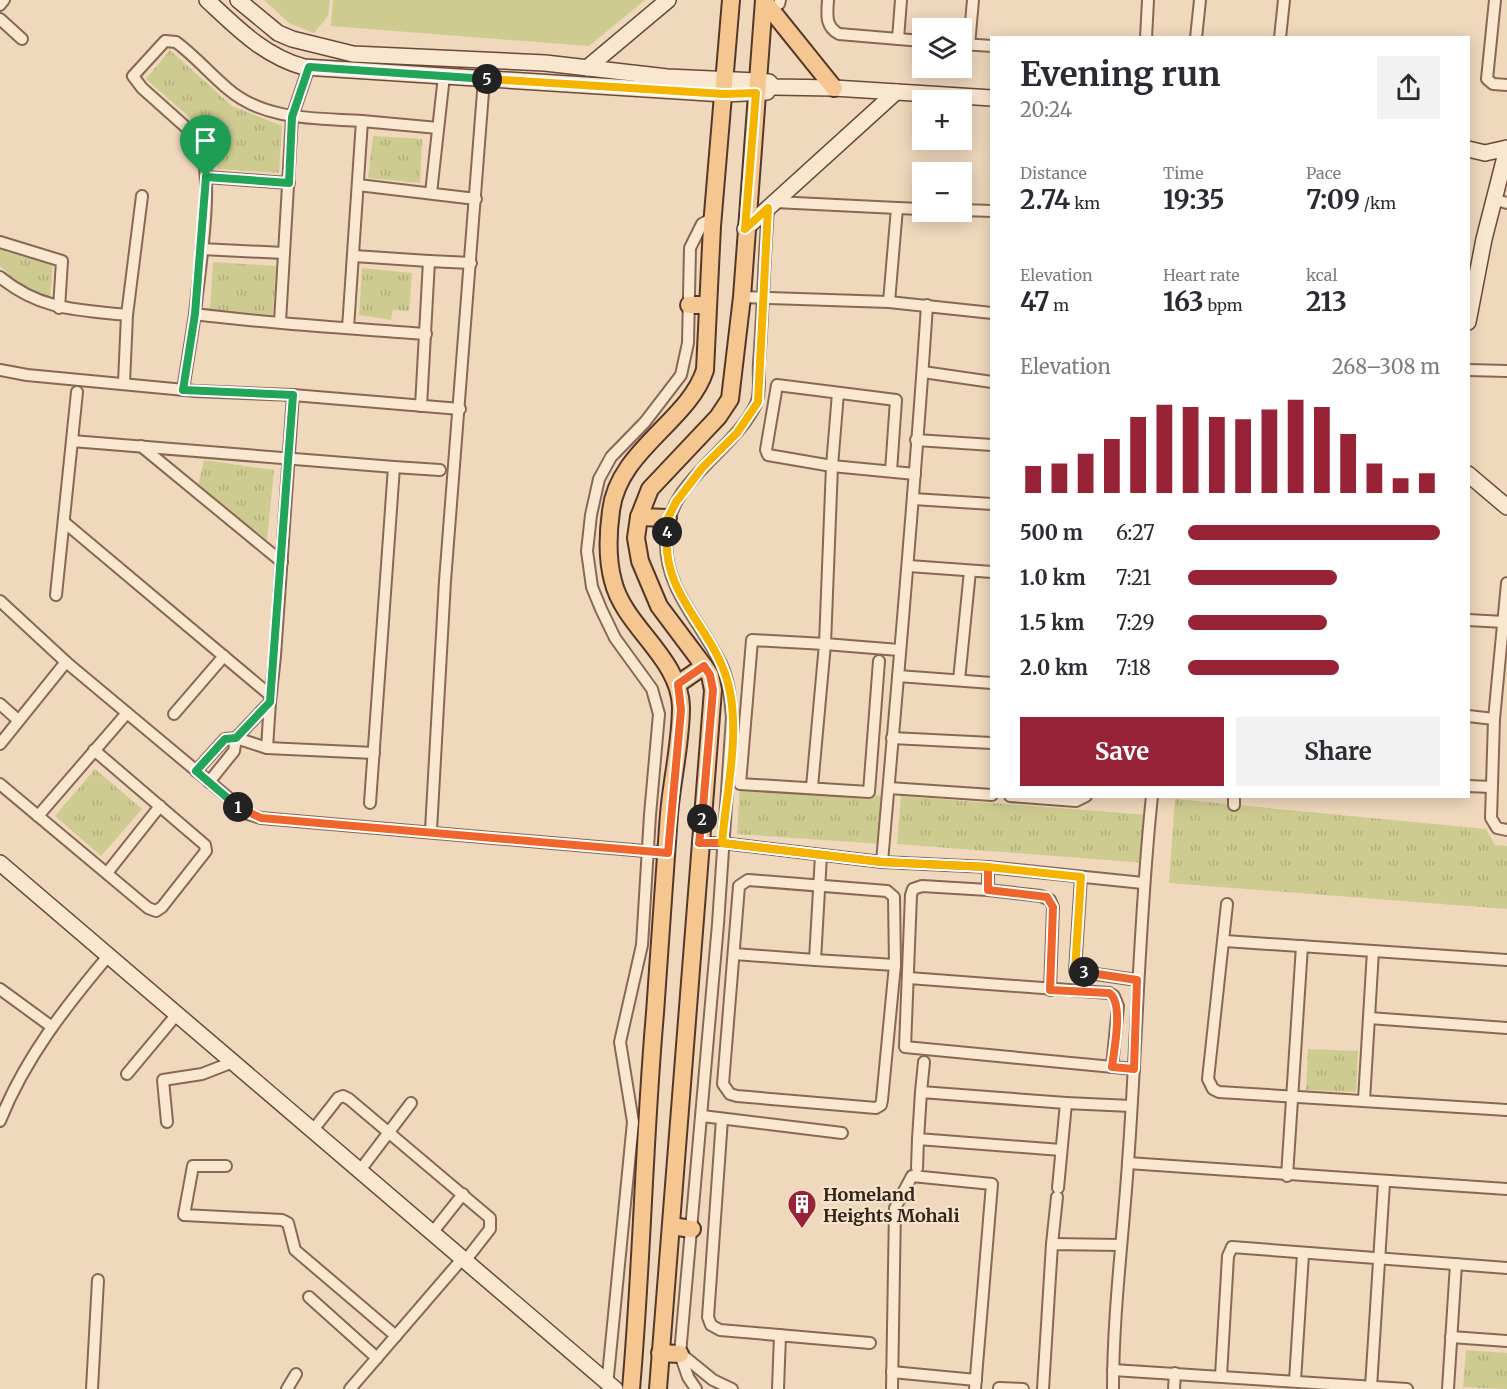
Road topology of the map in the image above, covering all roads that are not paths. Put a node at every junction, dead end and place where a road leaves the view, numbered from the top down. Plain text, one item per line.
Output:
1 (4, 0) edge
2 (207, 0) edge
3 (238, 0) edge
4 (668, 0) edge
5 (731, 0) edge
6 (828, 0) edge
7 (901, 0) edge
8 (973, 0) edge
9 (1148, 0) edge
10 (1200, 0) edge
11 (1284, 0) edge
12 (1495, 0) edge
13 (772, 1) edge
14 (0, 5) edge
15 (970, 18) edge
16 (0, 19) edge
17 (1146, 36) edge
18 (1196, 36) edge
19 (1280, 36) edge
20 (22, 39) dead end
21 (898, 39) junction
22 (912, 40) edge
23 (972, 45) edge
24 (990, 46) edge
25 (309, 67) junction
26 (587, 68) junction
27 (444, 76) junction
28 (483, 79) junction
29 (1507, 85) edge
30 (725, 87) junction
31 (757, 87) junction
32 (834, 88) junction
33 (896, 93) junction
34 (990, 99) edge
35 (292, 117) junction
36 (362, 121) junction
37 (438, 128) junction
38 (1507, 148) edge
39 (1470, 149) edge
40 (206, 177) junction
41 (289, 183) junction
42 (358, 185) junction
43 (431, 193) junction
44 (142, 196) dead end
45 (476, 199) junction
46 (1501, 202) edge
47 (772, 205) junction
48 (897, 208) junction
49 (912, 209) edge
50 (972, 210) edge
51 (990, 211) edge
52 (713, 218) junction
53 (745, 229) junction
54 (0, 242) edge
55 (201, 249) junction
56 (284, 253) junction
57 (354, 256) junction
58 (429, 261) junction
59 (471, 263) junction
60 (0, 277) edge
61 (1472, 287) edge
62 (742, 297) junction
63 (764, 298) junction
64 (889, 302) junction
65 (1470, 304) edge
66 (689, 305) junction
67 (708, 305) junction
68 (927, 305) junction
69 (59, 308) junction
70 (990, 313) edge
71 (195, 314) junction
72 (127, 315) junction
73 (280, 322) junction
74 (348, 328) junction
75 (426, 334) junction
76 (0, 370) edge
77 (1470, 370) edge
78 (1507, 371) edge
79 (923, 372) junction
80 (990, 382) edge
81 (124, 383) junction
82 (183, 390) junction
83 (77, 392) dead end
84 (838, 393) junction
85 (293, 395) junction
86 (421, 406) junction
87 (460, 409) junction
88 (916, 440) junction
89 (72, 441) junction
90 (990, 445) edge
91 (141, 446) junction
92 (289, 457) junction
93 (832, 466) junction
94 (394, 467) junction
95 (440, 470) dead end
96 (891, 471) junction
97 (915, 474) junction
98 (1470, 476) edge
99 (913, 499) junction
100 (990, 504) edge
101 (1507, 507) edge
102 (639, 517) junction
103 (668, 518) junction
104 (64, 522) junction
105 (282, 562) junction
106 (909, 566) junction
107 (970, 571) junction
108 (990, 572) edge
109 (1507, 583) edge
110 (56, 596) dead end
111 (0, 601) edge
112 (1470, 620) edge
113 (1504, 622) junction
114 (825, 644) junction
115 (899, 650) junction
116 (224, 656) junction
117 (879, 661) dead end
118 (66, 662) junction
119 (704, 666) junction
120 (898, 676) junction
121 (959, 680) junction
122 (990, 683) edge
123 (678, 684) junction
124 (270, 699) junction
125 (0, 704) edge
126 (127, 713) junction
127 (174, 714) dead end
128 (1470, 716) edge
129 (1494, 718) junction
130 (18, 720) junction
131 (236, 738) junction
132 (892, 738) junction
133 (990, 743) edge
134 (0, 744) edge
135 (267, 748) junction
136 (94, 750) junction
137 (374, 753) junction
138 (196, 771) junction
139 (209, 782) junction
140 (0, 784) edge
141 (1470, 786) edge
142 (812, 787) junction
143 (1491, 787) junction
144 (889, 788) junction
145 (990, 795) edge
146 (1036, 798) edge
147 (1082, 798) edge
148 (1152, 798) edge
149 (370, 803) dead end
150 (160, 806) junction
151 (38, 816) junction
152 (430, 830) junction
153 (1507, 830) edge
154 (699, 843) junction
155 (722, 843) junction
156 (649, 851) junction
157 (668, 853) junction
158 (821, 855) junction
159 (882, 862) junction
160 (0, 863) edge
161 (988, 867) junction
162 (107, 873) junction
163 (1081, 877) junction
164 (1143, 883) junction
165 (818, 886) junction
166 (988, 890) junction
167 (1227, 904) dead end
168 (1225, 941) junction
169 (1302, 946) junction
170 (1373, 951) junction
171 (734, 954) junction
172 (109, 956) junction
173 (815, 960) junction
174 (1507, 960) edge
175 (895, 965) junction
176 (909, 978) junction
177 (1137, 980) junction
178 (0, 989) edge
179 (1050, 990) junction
180 (177, 1014) junction
181 (1369, 1018) junction
182 (52, 1027) junction
183 (1507, 1028) edge
184 (234, 1062) junction
185 (924, 1062) dead end
186 (1112, 1067) junction
187 (1134, 1069) junction
188 (127, 1074) dead end
189 (921, 1092) junction
190 (1292, 1095) junction
191 (4, 1100) edge
192 (1364, 1100) junction
193 (1066, 1102) junction
194 (411, 1103) dead end
195 (1131, 1106) junction
196 (1507, 1110) edge
197 (702, 1116) junction
198 (722, 1119) junction
199 (0, 1121) edge
200 (167, 1122) dead end
201 (313, 1130) junction
202 (842, 1133) dead end
203 (389, 1134) junction
204 (700, 1134) junction
205 (721, 1136) junction
206 (918, 1139) junction
207 (1061, 1150) junction
208 (1128, 1163) junction
209 (226, 1166) dead end
210 (917, 1168) dead end
211 (361, 1169) junction
212 (1287, 1176) junction
213 (1384, 1183) junction
214 (1507, 1190) edge
215 (463, 1194) junction
216 (671, 1226) junction
217 (692, 1229) junction
218 (432, 1233) junction
219 (1052, 1244) junction
220 (1120, 1245) junction
221 (1303, 1254) junction
222 (1379, 1259) junction
223 (464, 1260) junction
224 (1456, 1264) junction
225 (1507, 1268) edge
226 (98, 1281) dead end
227 (309, 1297) dead end
228 (780, 1335) junction
229 (396, 1336) junction
230 (1451, 1337) junction
231 (1507, 1341) edge
232 (870, 1343) dead end
233 (660, 1353) junction
234 (680, 1354) junction
235 (376, 1358) junction
236 (1113, 1370) junction
237 (1175, 1373) junction
238 (296, 1374) dead end
239 (1221, 1376) junction
240 (892, 1380) edge
241 (1295, 1381) junction
242 (975, 1386) edge
243 (610, 1387) edge
244 (1371, 1387) junction
245 (999, 1388) edge
246 (92, 1389) edge
247 (287, 1389) edge
248 (350, 1389) edge
249 (631, 1389) edge
250 (658, 1389) edge
251 (696, 1389) edge
252 (732, 1389) edge
253 (778, 1389) edge
254 (1023, 1389) edge
255 (1043, 1389) edge
256 (1113, 1389) edge
257 (1174, 1389) edge
258 (1407, 1389) edge
259 (1448, 1389) edge

1 - 14 street
2 - 25 street
3 - 26 street
4 - 26 street
5 - 30 main road
6 - 21 street
7 - 21 street
8 - 15 street
9 - 17 street
10 - 18 street
11 - 19 street
12 - 29 street
13 - 31 main road
13 - 32 main road
16 - 20 street
21 - 22 street
23 - 24 street
25 - 27 street
25 - 35 street
26 - 30 street
27 - 28 street
27 - 37 street
28 - 30 street
28 - 45 street
30 - 31 street
30 - 52 main road
31 - 32 street
31 - 53 main road
32 - 33 street
33 - 34 street
33 - 47 street
35 - 36 street
35 - 40 street
35 - 41 street
36 - 37 street
36 - 42 street
37 - 43 street
38 - 39 street
38 - 46 street
40 - 41 street
40 - 55 street
41 - 56 street
42 - 43 street
42 - 57 street
43 - 45 street
44 - 72 street
45 - 59 street
46 - 61 street
47 - 48 street
47 - 53 street
47 - 63 street
48 - 49 street
48 - 64 street
50 - 51 street
52 - 66 street
52 - 67 main road
53 - 62 main road
54 - 69 street
55 - 56 street
55 - 71 street
56 - 73 street
57 - 58 street
57 - 74 street
58 - 59 street
58 - 75 street
59 - 87 street
60 - 69 street
61 - 65 street
62 - 63 street
62 - 102 main road
63 - 64 street
63 - 103 street
64 - 68 street
66 - 67 main road
66 - 156 street
67 - 123 main road
68 - 70 street
68 - 79 street
69 - 72 street
71 - 73 street
71 - 82 street
72 - 81 street
73 - 74 street
74 - 75 street
75 - 86 street
76 - 81 street
77 - 78 street
79 - 80 street
79 - 88 street
81 - 82 street
82 - 85 street
83 - 89 street
84 - 93 street
84 - 93 street
84 - 96 street
85 - 86 street
85 - 92 street
86 - 87 street
87 - 152 street
88 - 90 street
88 - 97 street
89 - 91 street
89 - 104 street
91 - 92 street
91 - 105 street
92 - 94 street
92 - 105 street
93 - 96 street
93 - 114 street
94 - 95 street
94 - 137 street
96 - 97 street
97 - 99 street
98 - 101 street
99 - 100 street
99 - 106 street
102 - 103 main road
102 - 119 main road
103 - 155 street
104 - 110 street
104 - 116 street
105 - 124 street
106 - 107 street
106 - 115 street
107 - 108 street
107 - 121 street
109 - 113 street
111 - 118 street
112 - 113 street
113 - 129 street
114 - 115 street
114 - 142 street
114 - 142 street
115 - 120 street
116 - 124 street
116 - 127 street
117 - 142 street
118 - 126 street
118 - 130 street
119 - 123 main road
119 - 154 main road
120 - 121 street
120 - 132 street
121 - 122 street
123 - 157 main road
124 - 131 street
124 - 135 street
125 - 130 street
126 - 136 street
126 - 138 street
128 - 129 street
129 - 143 street
130 - 134 street
131 - 135 street
131 - 138 street
131 - 139 street
132 - 133 street
132 - 144 street
135 - 137 street
136 - 150 street
136 - 151 street
137 - 149 street
138 - 139 street
139 - 152 street
140 - 151 street
141 - 143 street
143 - 153 street
144 - 145 street
144 - 159 street
146 - 147 street
148 - 164 street
150 - 162 street
150 - 162 street
151 - 162 street
152 - 156 street
154 - 155 street
154 - 216 main road
155 - 158 street
155 - 197 street
156 - 157 street
156 - 243 street
157 - 249 main road
158 - 159 street
158 - 165 street
159 - 161 street
160 - 172 street
161 - 163 street
161 - 166 street
163 - 164 street
163 - 177 street
164 - 177 street
165 - 171 street
165 - 173 street
165 - 175 street
166 - 176 street
166 - 179 street
167 - 168 street
168 - 169 street
168 - 190 street
169 - 170 street
169 - 190 street
170 - 174 street
170 - 181 street
171 - 173 street
171 - 175 street
172 - 180 street
172 - 182 street
173 - 175 street
176 - 179 street
176 - 186 street
177 - 187 street
178 - 182 street
179 - 186 street
180 - 184 street
180 - 188 street
181 - 183 street
181 - 192 street
182 - 191 street
184 - 200 street
184 - 201 street
185 - 189 street
186 - 187 street
187 - 195 street
189 - 193 street
189 - 206 street
190 - 192 street
190 - 212 street
191 - 199 street
192 - 196 street
193 - 195 street
193 - 207 street
194 - 203 street
195 - 208 street
197 - 198 street
197 - 204 street
198 - 202 street
198 - 205 street
201 - 203 street
201 - 211 street
203 - 211 street
203 - 215 street
204 - 205 street
204 - 217 street
205 - 228 street
206 - 207 street
206 - 210 street
207 - 219 street
208 - 212 street
208 - 220 street
209 - 229 street
211 - 218 street
212 - 213 street
213 - 214 street
213 - 222 street
215 - 218 street
215 - 223 street
216 - 217 main road
216 - 233 main road
217 - 234 street
218 - 223 street
219 - 220 street
219 - 255 street
220 - 236 street
221 - 222 street
221 - 239 street
221 - 241 street
222 - 224 street
222 - 244 street
223 - 229 street
223 - 243 street
224 - 225 street
224 - 230 street
226 - 246 street
227 - 235 street
228 - 232 street
228 - 253 street
229 - 235 street
230 - 231 street
230 - 259 street
233 - 234 main road
233 - 250 main road
234 - 251 street
234 - 252 street
235 - 248 street
236 - 237 street
236 - 256 street
237 - 239 street
237 - 257 street
238 - 247 street
239 - 241 street
240 - 242 street
240 - 242 street
241 - 244 street
244 - 258 street
245 - 254 street

